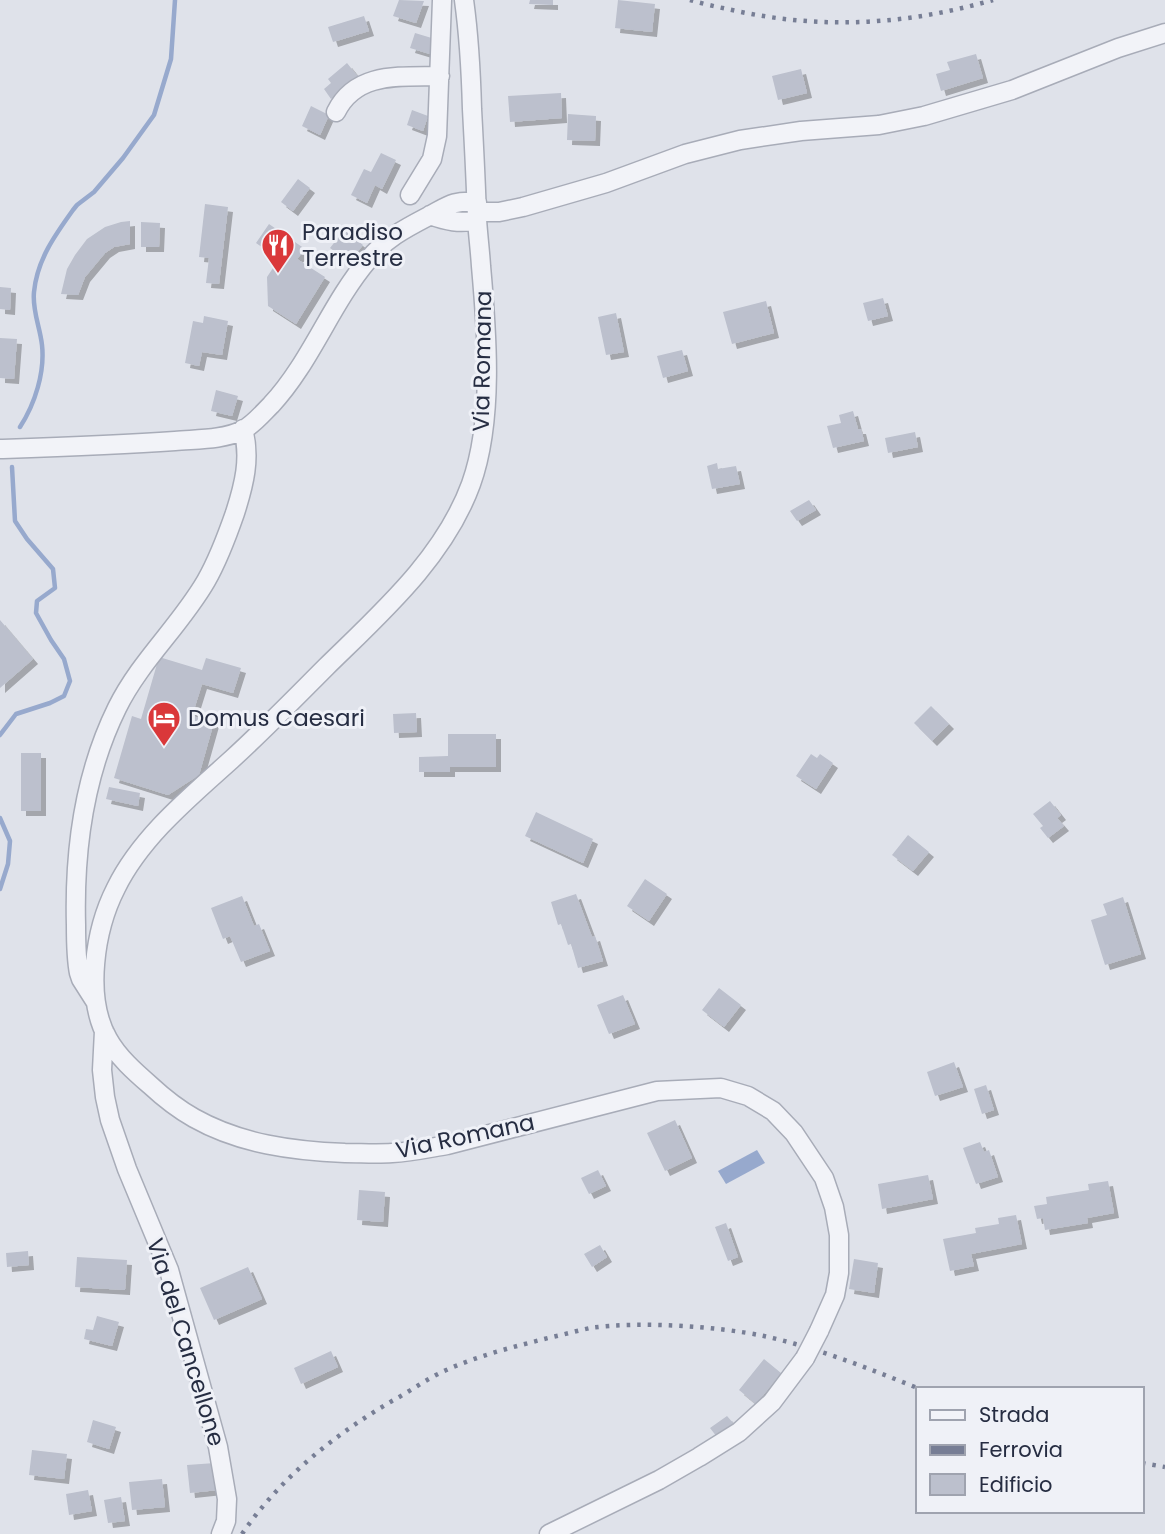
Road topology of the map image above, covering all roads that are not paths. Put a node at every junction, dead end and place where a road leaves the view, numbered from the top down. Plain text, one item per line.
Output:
1 (442, 0) edge
2 (464, 0) edge
3 (1165, 33) edge
4 (440, 76) junction
5 (335, 112) dead end
6 (410, 195) dead end
7 (477, 211) junction
8 (243, 429) junction
9 (0, 449) edge
10 (95, 1001) junction
11 (104, 1031) junction
12 (221, 1534) edge
13 (549, 1534) edge

1 - 4 street
2 - 7 street, Via Romana
3 - 7 street
4 - 5 street
4 - 6 street
7 - 8 street
7 - 10 street, Via Romana
8 - 9 street
8 - 10 street
10 - 11 street, Via Romana
11 - 12 street, Via del Cancellone
11 - 13 street, Via Romana, bridge

